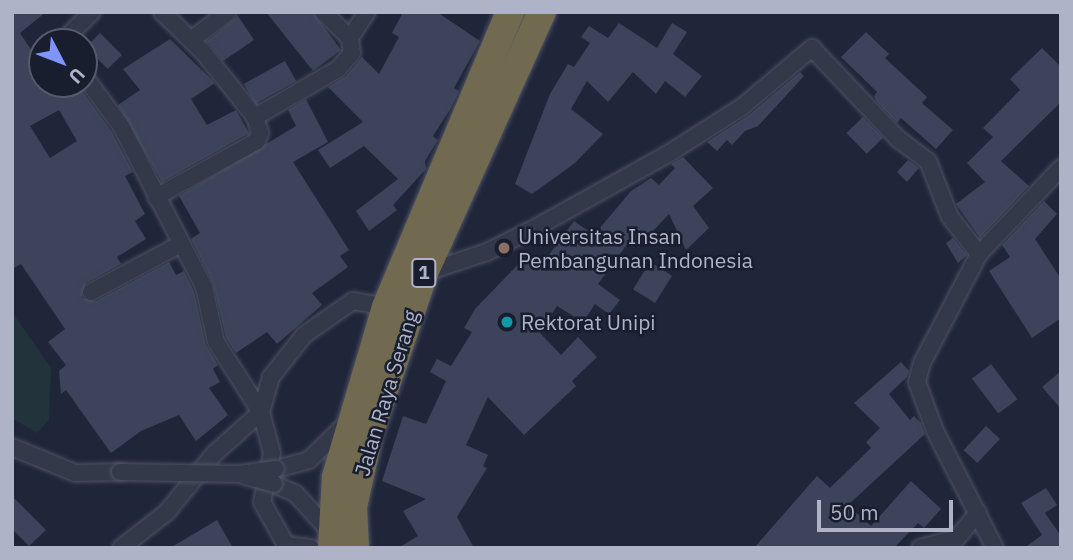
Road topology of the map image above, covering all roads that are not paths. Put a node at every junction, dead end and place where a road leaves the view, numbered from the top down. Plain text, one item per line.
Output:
1 (162, 12) edge
2 (228, 12) edge
3 (323, 12) edge
4 (367, 12) edge
5 (510, 12) edge
6 (542, 12) edge
7 (349, 38) junction
8 (191, 40) junction
9 (98, 95) edge
10 (255, 117) junction
11 (1061, 168) edge
12 (156, 197) junction
13 (181, 244) junction
14 (979, 254) junction
15 (424, 273) junction
16 (91, 292) dead end
17 (386, 307) junction
18 (261, 412) junction
19 (352, 416) junction
20 (12, 447) edge
21 (275, 476) junction
22 (978, 513) junction
23 (332, 544) edge
24 (121, 548) edge
25 (920, 548) edge
26 (995, 548) edge

1 - 8 street
2 - 8 street
3 - 7 street
4 - 7 street
5 - 17 highway, Jalan Raya Serang / 1
6 - 15 highway, Jalan Raya Serang / 1
7 - 10 street
8 - 10 street
9 - 12 street
10 - 12 street
11 - 14 street
12 - 13 street
13 - 16 street
13 - 18 street
14 - 15 street
14 - 22 street
15 - 23 highway, Jalan Raya Serang / 1
17 - 18 street
17 - 19 highway, Jalan Raya Serang / 1
18 - 23 street
18 - 24 street
19 - 21 street
19 - 23 highway, Jalan Raya Serang / 1
20 - 21 street, bridge
21 - 23 street
22 - 25 street
22 - 26 street

